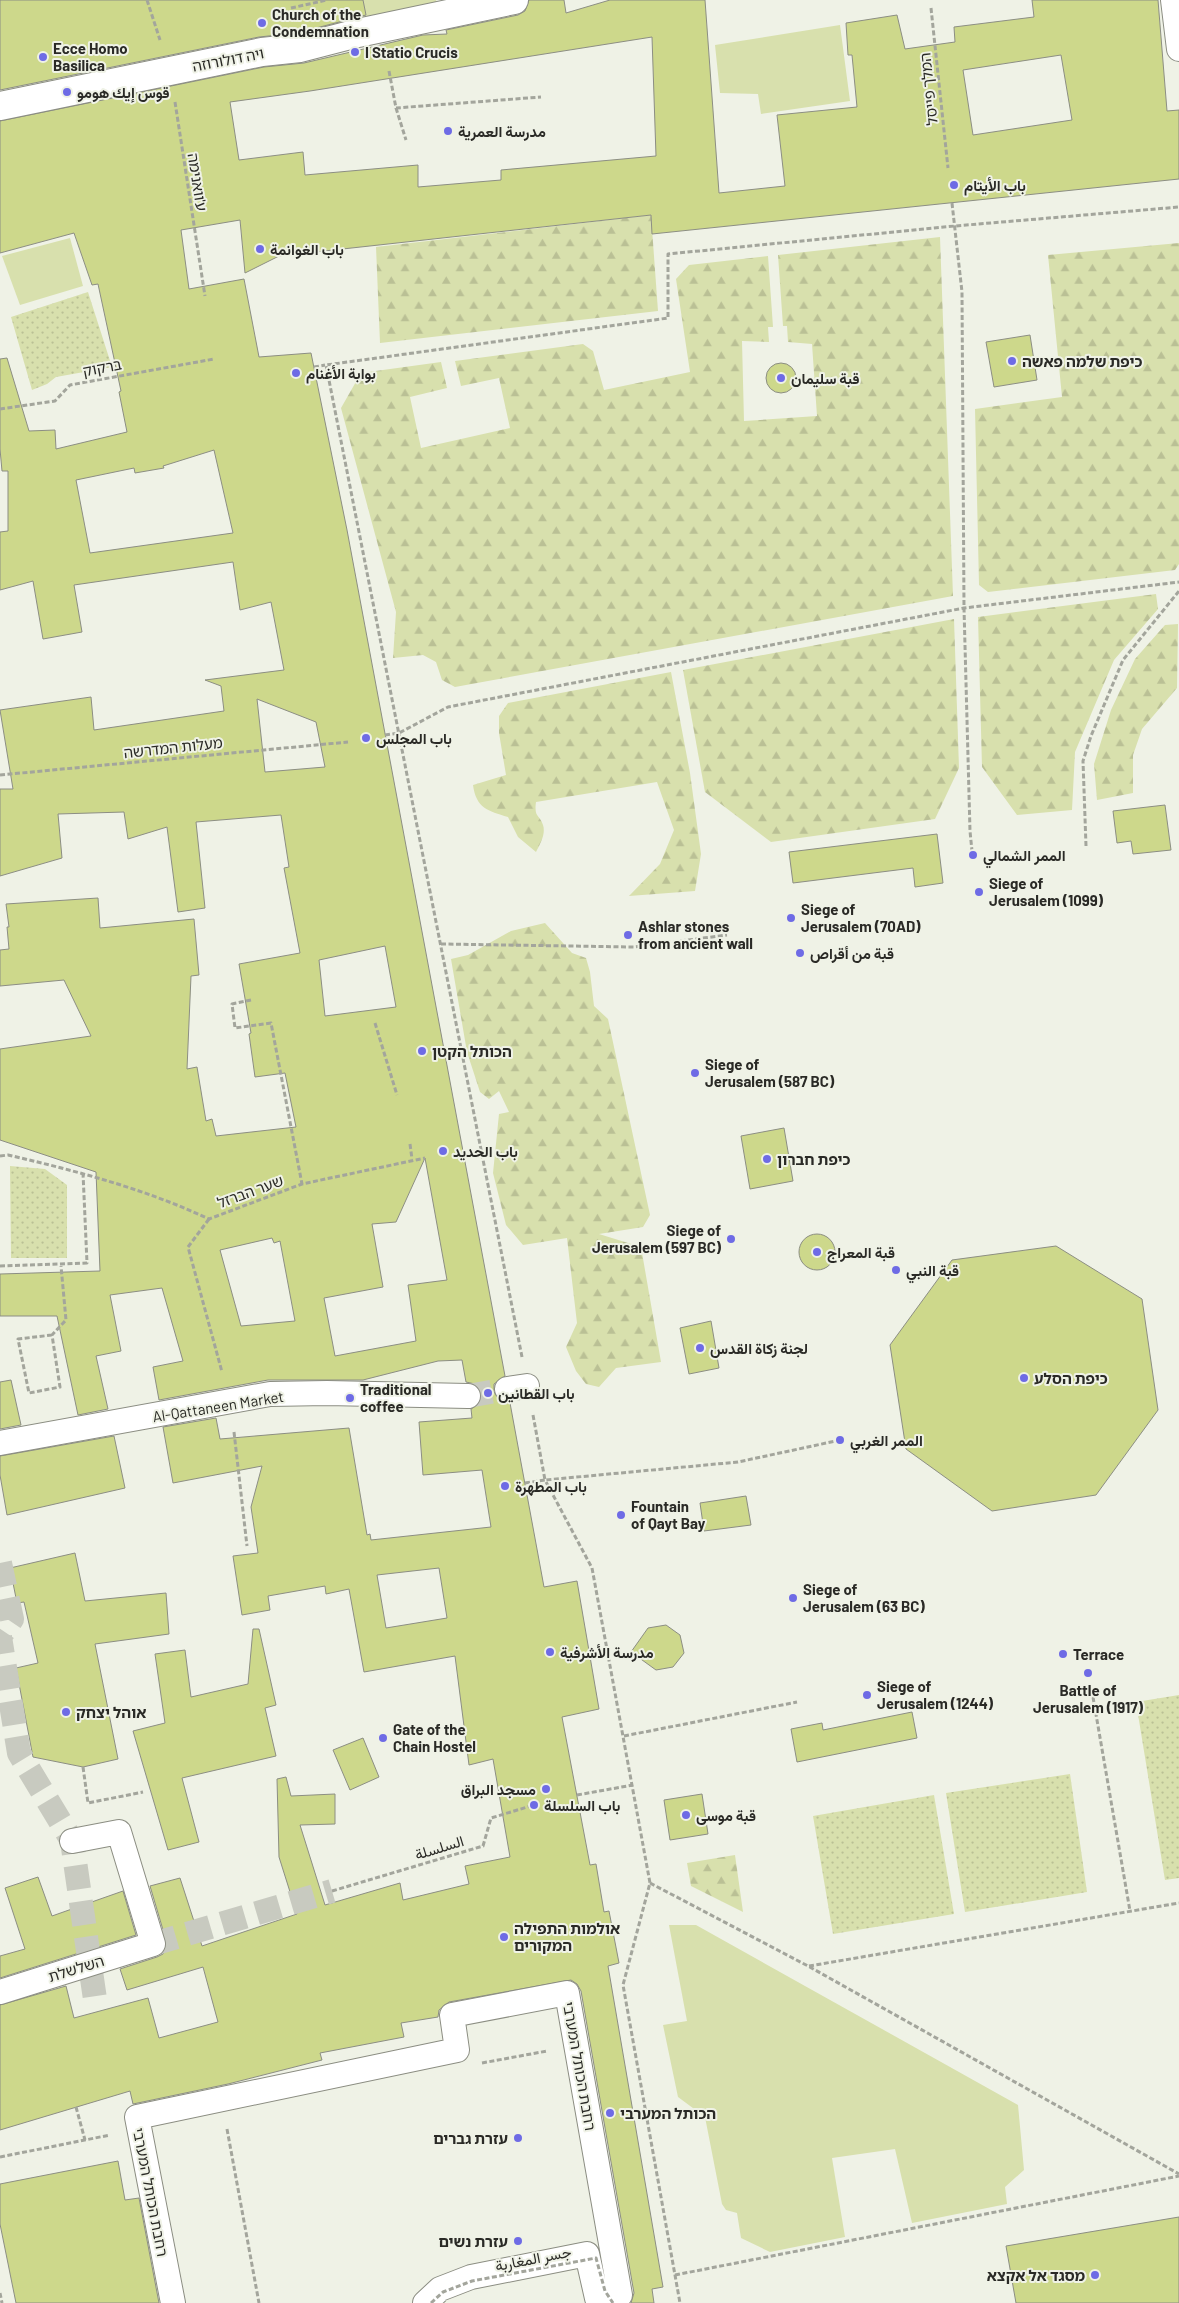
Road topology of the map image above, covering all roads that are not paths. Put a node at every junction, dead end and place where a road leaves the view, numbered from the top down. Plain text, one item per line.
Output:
1 (514, 0) edge
2 (1172, 0) edge
3 (1179, 49) edge
4 (0, 106) edge
5 (468, 1396) tunnel mouth
6 (0, 1442) edge
7 (72, 1841) dead end
8 (0, 1992) edge
9 (173, 2303) edge
10 (424, 2303) edge

1 - 4 street, ויה דולורוזה
2 - 3 street
5 - 6 street, Al-Qattaneen Market
7 - 8 street, השלשלת
9 - 10 street, רחבת הכותל המערבי

